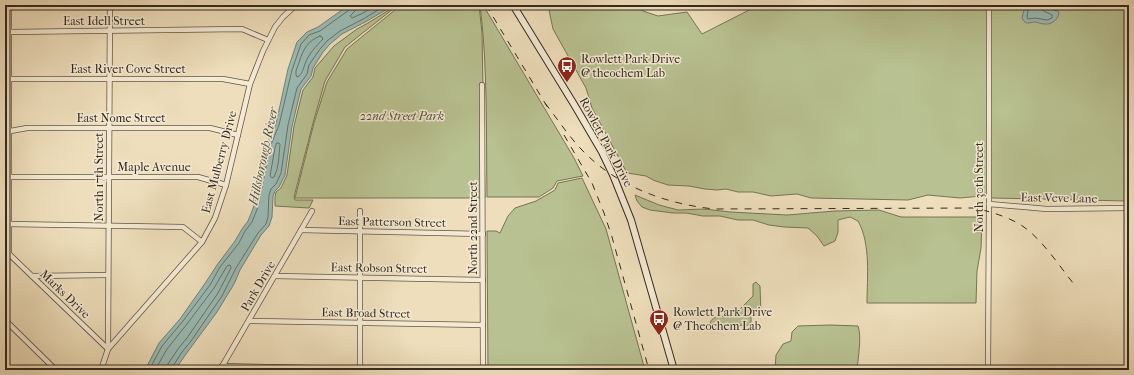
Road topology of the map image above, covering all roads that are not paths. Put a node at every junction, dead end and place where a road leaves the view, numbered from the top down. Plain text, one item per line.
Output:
1 (9, 5) edge
2 (110, 5) edge
3 (296, 5) edge
4 (513, 5) edge
5 (989, 5) edge
6 (110, 31) junction
7 (9, 32) junction
8 (268, 40) junction
9 (7, 79) edge
10 (110, 79) junction
11 (250, 84) junction
12 (482, 85) dead end
13 (109, 128) junction
14 (7, 132) edge
15 (238, 134) junction
16 (9, 177) junction
17 (109, 177) junction
18 (226, 184) junction
19 (989, 204) junction
20 (1129, 208) edge
21 (312, 211) dead end
22 (360, 211) dead end
23 (8, 224) junction
24 (109, 226) junction
25 (301, 230) junction
26 (360, 232) junction
27 (483, 234) junction
28 (202, 242) junction
29 (7, 256) edge
30 (108, 275) junction
31 (32, 276) junction
32 (275, 276) junction
33 (360, 278) junction
34 (483, 280) junction
35 (5, 320) edge
36 (249, 321) junction
37 (360, 323) junction
38 (484, 325) junction
39 (108, 349) junction
40 (221, 368) edge
41 (56, 370) edge
42 (101, 370) edge
43 (360, 370) edge
44 (416, 370) edge
45 (483, 370) edge
46 (674, 370) edge
47 (988, 370) edge

1 - 7 street
2 - 6 street, North 17th Street
3 - 8 street, East Mulberry Drive
4 - 46 street, Rowlett Park Drive
5 - 19 street, North 30th Street
6 - 7 street, East Idell Street
6 - 8 street, East Idell Street
6 - 10 street, North 17th Street
7 - 9 street
8 - 11 street, East Mulberry Drive
9 - 10 street, East River Cove Street
9 - 14 street
10 - 11 street, East River Cove Street
10 - 13 street, North 17th Street
11 - 15 street, East Mulberry Drive
12 - 27 street, North 22nd Street
13 - 14 street, East Nome Street
13 - 15 street, East Nome Street
13 - 17 street, North 17th Street
14 - 16 street
15 - 18 street, East Mulberry Drive
16 - 17 street, Maple Avenue
16 - 23 street
17 - 18 street, Maple Avenue
17 - 24 street, North 17th Street
18 - 28 street, East Mulberry Drive
19 - 20 street, East Veve Lane
19 - 47 street, North 30th Street
21 - 25 street, Park Drive
22 - 26 street
23 - 24 street
23 - 29 street
24 - 28 street
24 - 30 street, North 17th Street
25 - 26 street, East Patterson Street
25 - 32 street, Park Drive
26 - 27 street, East Patterson Street
26 - 33 street
27 - 34 street, North 22nd Street
28 - 39 street, East Mulberry Drive
29 - 31 street, Marks Drive
30 - 31 street
30 - 39 street, North 17th Street
31 - 39 street, Marks Drive
32 - 33 street, East Robson Street
32 - 36 street, Park Drive
33 - 34 street, East Robson Street
33 - 37 street
34 - 38 street, North 22nd Street
35 - 41 street
36 - 37 street, East Broad Street
36 - 40 street, Park Drive
37 - 38 street, East Broad Street
37 - 43 street
38 - 45 street, North 22nd Street
39 - 42 street, East Mulberry Drive
40 - 43 street
43 - 44 street

